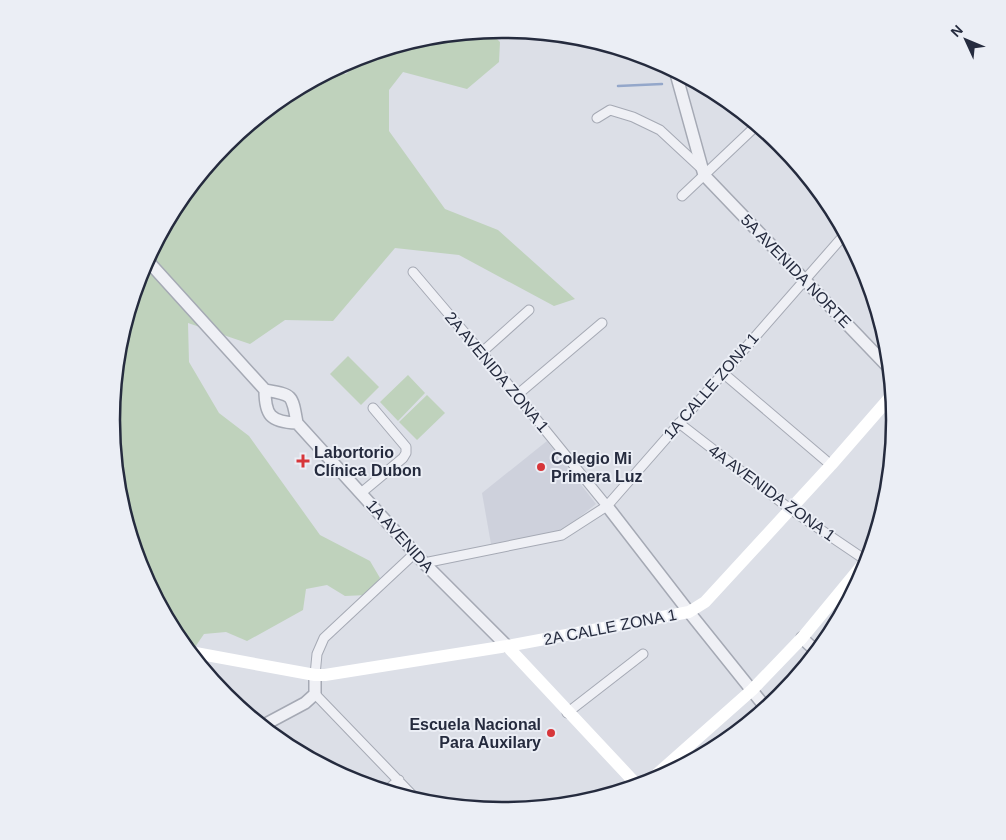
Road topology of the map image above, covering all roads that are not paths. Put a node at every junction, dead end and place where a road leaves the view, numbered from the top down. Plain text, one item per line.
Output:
1 (678, 80) edge
2 (597, 118) dead end
3 (752, 129) edge
4 (703, 172) junction
5 (682, 196) dead end
6 (840, 240) edge
7 (153, 267) edge
8 (413, 272) dead end
9 (804, 280) junction
10 (529, 310) dead end
11 (602, 323) dead end
12 (481, 353) junction
13 (880, 359) edge
14 (723, 373) junction
15 (265, 390) junction
16 (517, 395) junction
17 (885, 403) edge
18 (373, 408) dead end
19 (296, 420) junction
20 (678, 423) junction
21 (831, 465) junction
22 (361, 493) junction
23 (607, 506) junction
24 (790, 509) junction
25 (415, 553) junction
26 (860, 555) edge
27 (424, 563) junction
28 (849, 581) edge
29 (689, 612) junction
30 (802, 638) junction
31 (507, 646) junction
32 (811, 646) edge
33 (201, 654) edge
34 (643, 654) dead end
35 (320, 675) junction
36 (752, 690) junction
37 (314, 694) junction
38 (761, 702) edge
39 (567, 713) junction
40 (269, 722) edge
41 (667, 765) edge
42 (399, 780) junction
43 (632, 780) edge
44 (392, 786) edge
45 (408, 790) edge

1 - 4 street
2 - 4 street
3 - 4 street
4 - 5 street
4 - 9 street, 5A AVENIDA NORTE
6 - 9 street, 1A CALLE ZONA 1
7 - 15 street
8 - 12 street, 2A AVENIDA ZONA 1
9 - 13 street, 5A AVENIDA NORTE
9 - 14 street, 1A CALLE ZONA 1
10 - 12 street
11 - 16 street
12 - 16 street, 2A AVENIDA ZONA 1
14 - 20 street, 1A CALLE ZONA 1
14 - 21 street
15 - 19 street, 1A AVENIDA
15 - 19 street
16 - 23 street, 2A AVENIDA ZONA 1
17 - 21 main road, 2A CALLE ZONA 1
18 - 22 street
19 - 22 street, 1A AVENIDA
20 - 23 street, 1A CALLE ZONA 1
20 - 24 street, 4A AVENIDA ZONA 1
21 - 24 main road, 2A CALLE ZONA 1
22 - 25 street, 1A AVENIDA
23 - 27 street, 1A CALLE ZONA 1
23 - 29 street, 2A AVENIDA ZONA 1
24 - 26 street, 4A AVENIDA ZONA 1
24 - 29 main road, 2A CALLE ZONA 1
25 - 27 street, 1A AVENIDA
25 - 35 street
27 - 31 street, 1A AVENIDA
28 - 30 main road
29 - 31 main road, 2A CALLE ZONA 1
29 - 36 street, 2A AVENIDA ZONA 1
30 - 32 street
30 - 36 main road
31 - 35 main road, 2A CALLE ZONA 1
31 - 39 main road
33 - 35 main road, 2A CALLE ZONA 1
34 - 39 street
35 - 37 street
36 - 38 street, 2A AVENIDA ZONA 1
36 - 41 main road
37 - 40 street
37 - 42 street
39 - 43 main road
42 - 44 street
42 - 45 street

